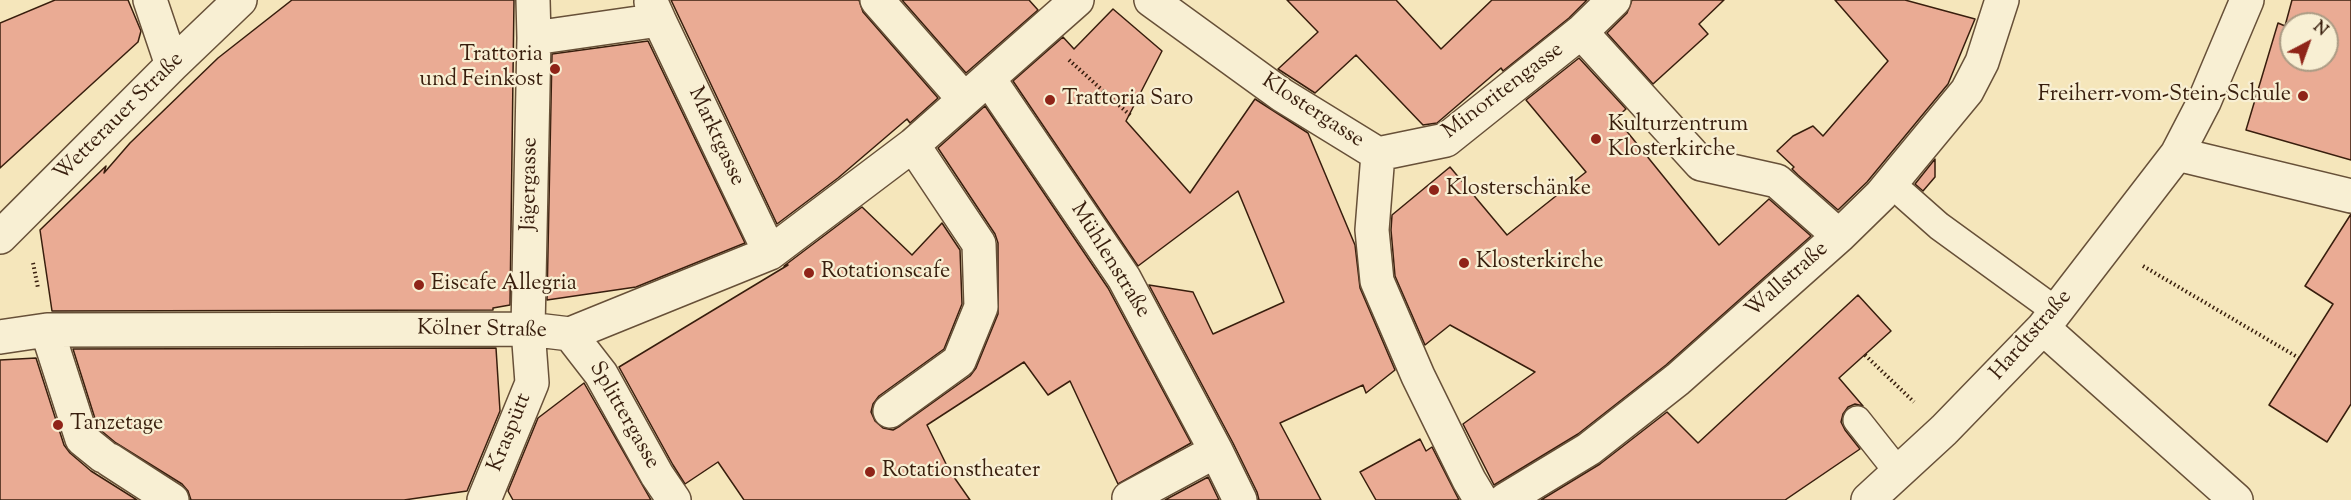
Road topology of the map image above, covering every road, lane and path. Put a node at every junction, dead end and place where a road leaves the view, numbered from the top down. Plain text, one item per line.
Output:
1 (150, 0) edge
2 (240, 0) edge
3 (533, 0) edge
4 (877, 0) edge
5 (1077, 0) edge
6 (1151, 0) edge
7 (1614, 0) edge
8 (2002, 0) edge
9 (2247, 0) edge
10 (655, 10) edge
11 (1043, 30) junction
12 (1581, 32) junction
13 (534, 38) junction
14 (172, 65) junction
15 (989, 79) junction
16 (964, 99) junction
17 (1132, 117) dead end
18 (913, 145) junction
19 (1378, 154) junction
20 (2177, 154) junction
21 (1904, 195) dead end
22 (2351, 196) edge
23 (8, 230) edge
24 (1839, 236) junction
25 (2106, 245) junction
26 (770, 253) junction
27 (2050, 319) junction
28 (528, 329) junction
29 (47, 330) junction
30 (570, 334) junction
31 (0, 337) edge
32 (1865, 355) dead end
33 (2299, 358) dead end
34 (890, 411) dead end
35 (1857, 420) dead end
36 (1944, 430) junction
37 (1216, 451) junction
38 (1899, 473) junction
39 (1129, 498) dead end
40 (172, 500) edge
41 (484, 500) edge
42 (674, 500) edge
43 (1240, 500) edge
44 (1481, 500) edge
45 (1505, 500) edge
46 (1868, 500) edge
47 (2236, 500) edge

1 - 14 street
2 - 14 street, Wetterauer Straße
3 - 13 street, Jägergasse
4 - 16 street
5 - 11 street, Kölner Straße
6 - 19 street, Klostergasse
7 - 12 street, Minoritengasse
8 - 24 street, Wallstraße
9 - 20 street, Hardtstraße
10 - 13 street
10 - 26 street, Marktgasse
11 - 15 street, Kölner Straße
11 - 17 path
12 - 19 street, Minoritengasse
12 - 24 street
13 - 28 street, Jägergasse
14 - 23 street, Wetterauer Straße
15 - 16 street, Kölner Straße
15 - 37 street, Mühlenstraße
16 - 18 street, Kölner Straße
18 - 26 street, Kölner Straße
18 - 34 street
19 - 44 street, Klostergasse
20 - 22 street
20 - 25 street, Hardtstraße
21 - 27 lane
23 - 29 path
24 - 45 street, Wallstraße
25 - 27 street, Hardtstraße
25 - 33 path
26 - 30 street, Kölner Straße
27 - 36 street, Hardtstraße
27 - 47 street
28 - 29 street, Kölner Straße
28 - 30 street, Kölner Straße
28 - 41 street, Kraspütt
29 - 31 street, Kölner Straße
29 - 40 street
30 - 42 street, Splittergasse
32 - 36 path
35 - 38 lane
36 - 38 street, Hardtstraße
37 - 39 street
37 - 43 street, Mühlenstraße
38 - 46 street, Hardtstraße

